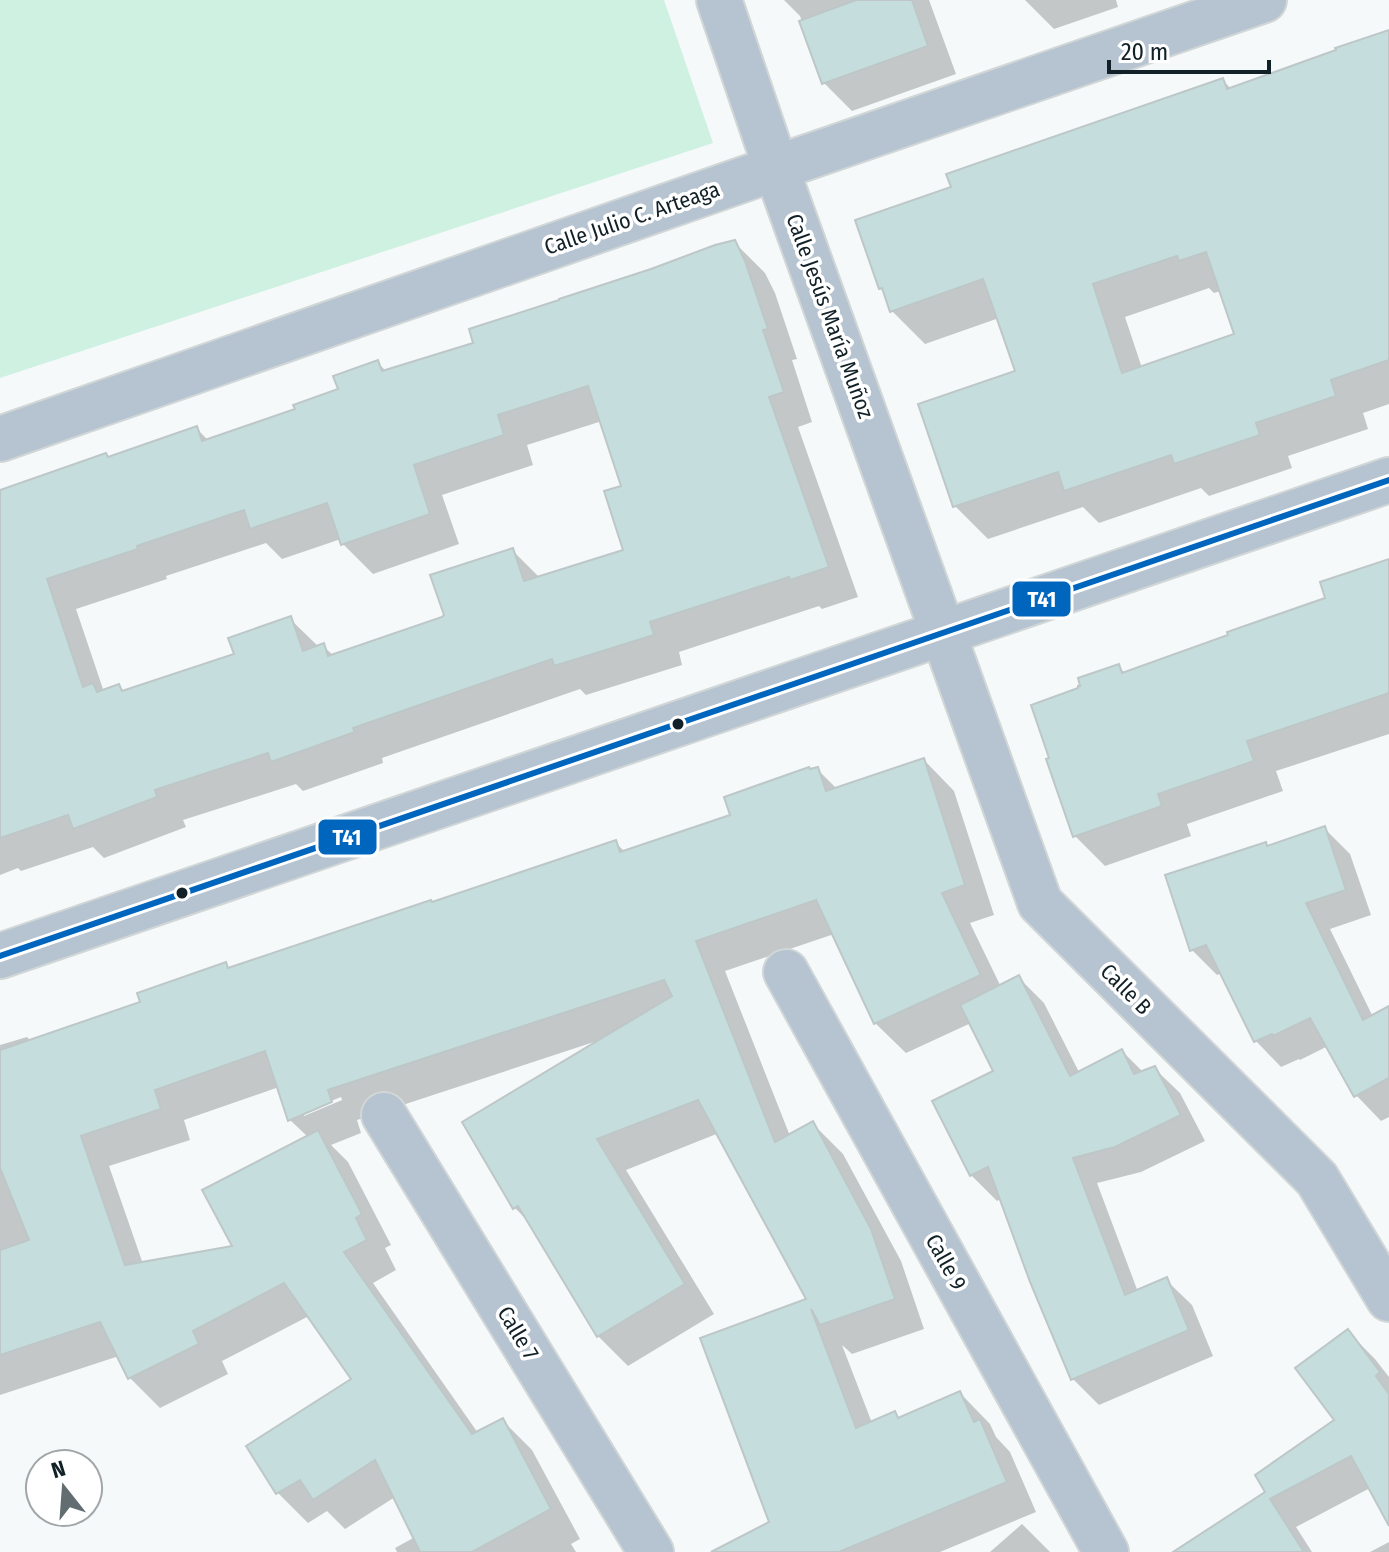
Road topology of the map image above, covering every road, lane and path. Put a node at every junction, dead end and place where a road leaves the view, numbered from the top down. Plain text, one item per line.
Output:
1 (719, 0) edge
2 (1264, 0) edge
3 (1189, 12) edge
4 (776, 168) junction
5 (0, 439) edge
6 (1389, 480) edge
7 (944, 632) junction
8 (0, 956) edge
9 (786, 972) dead end
10 (384, 1115) dead end
11 (1389, 1299) edge
12 (651, 1552) edge
13 (1106, 1552) edge

1 - 4 street, Calle Jesús María Muñoz
2 - 3 street, Calle Julio C. Arteaga
3 - 4 street, Calle Julio C. Arteaga
4 - 5 street, Calle Julio C. Arteaga
4 - 7 street, Calle Jesús María Muñoz
6 - 7 street
7 - 8 street
7 - 11 street, Calle B
9 - 13 street, Calle 9
10 - 12 street, Calle 7

